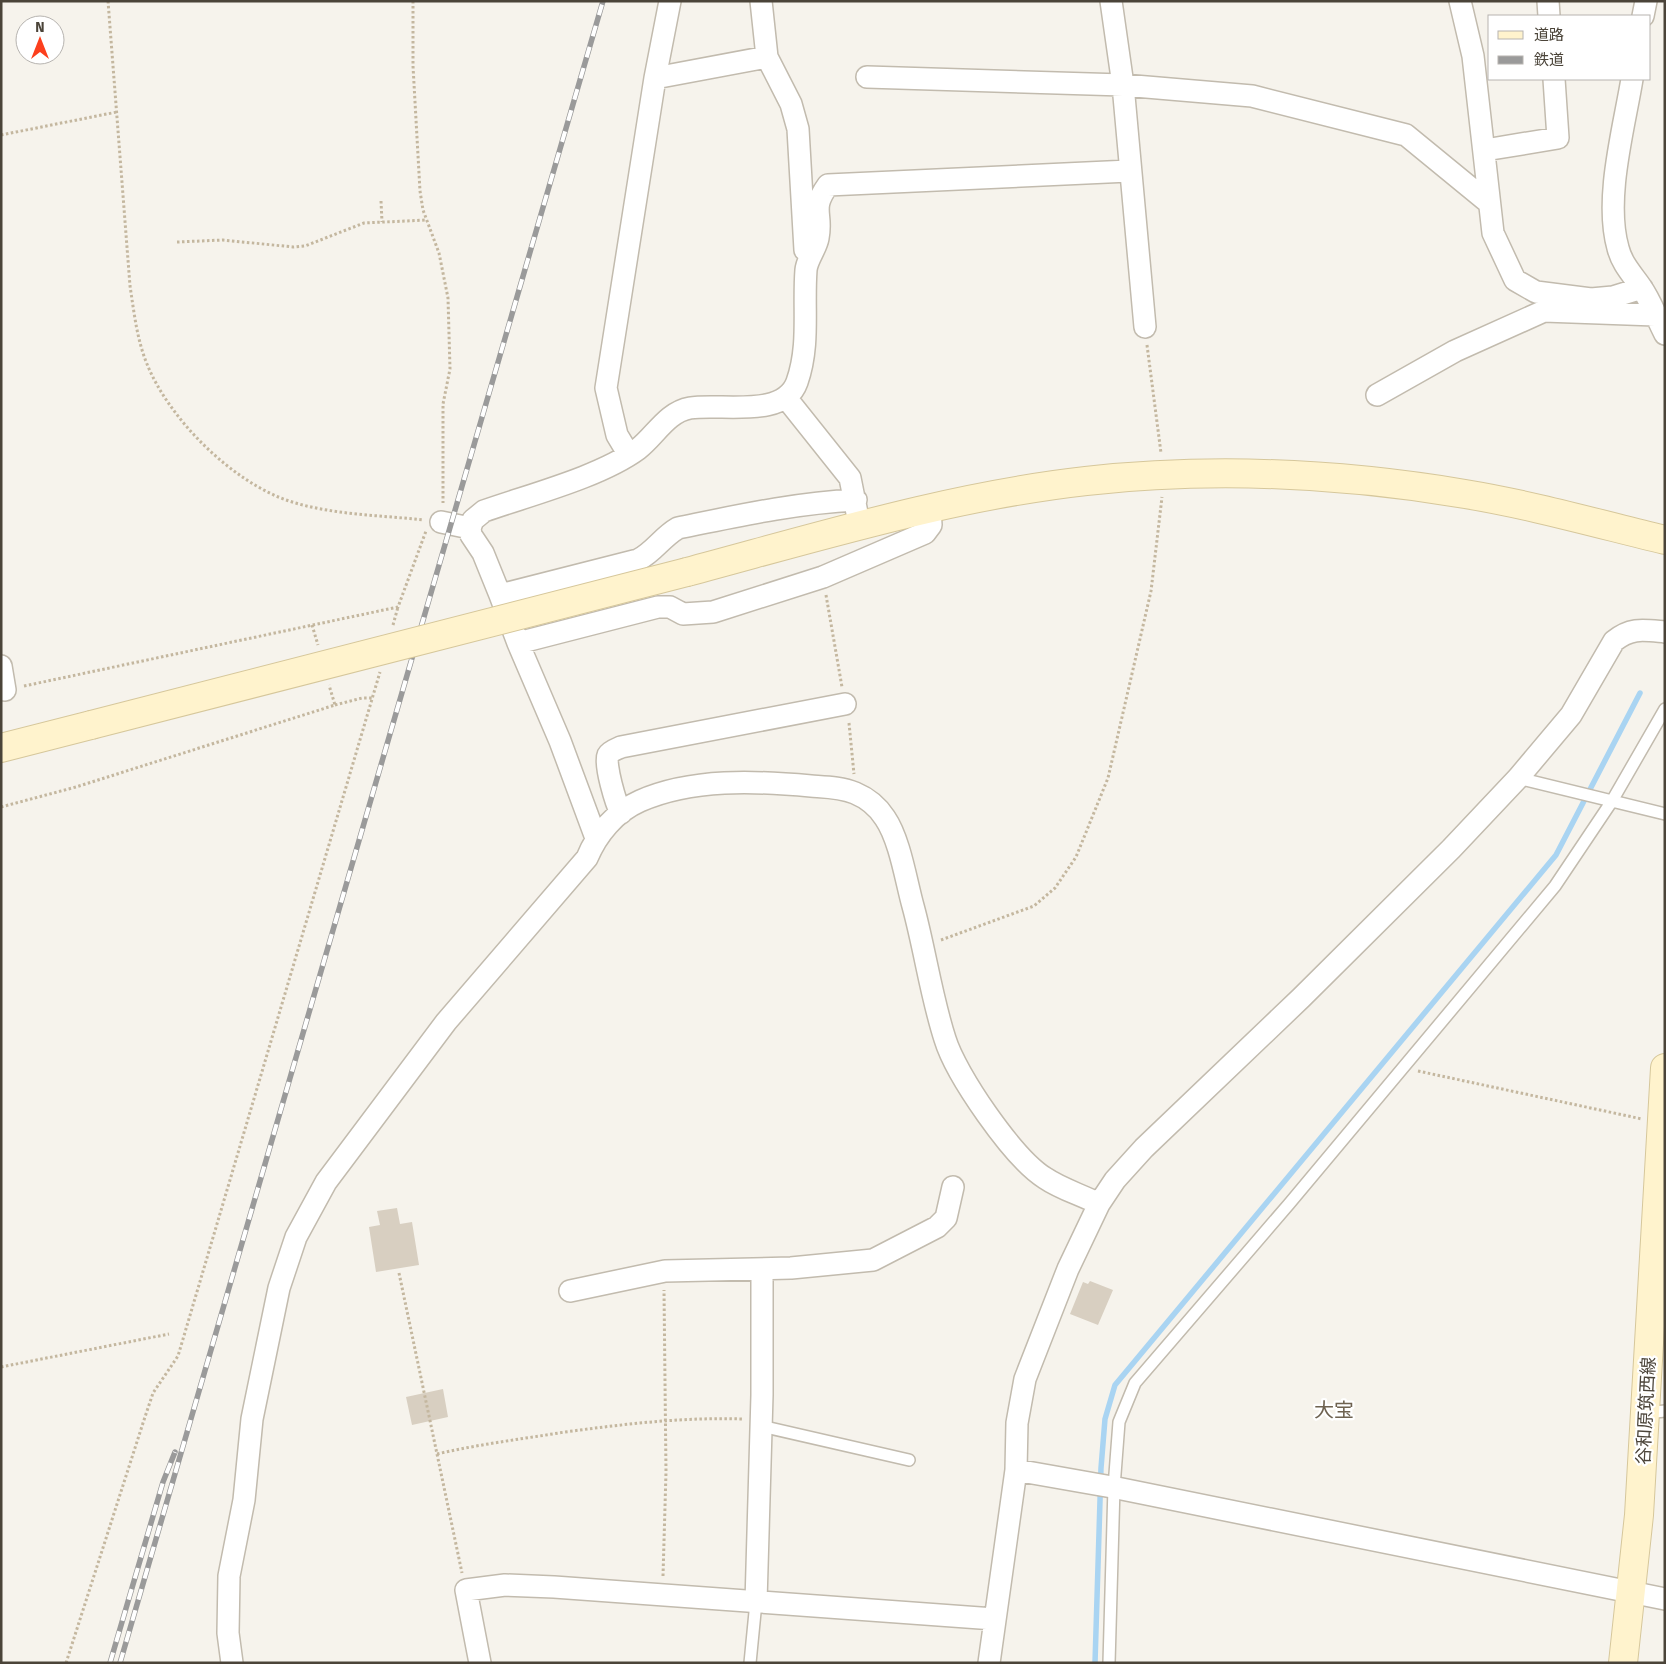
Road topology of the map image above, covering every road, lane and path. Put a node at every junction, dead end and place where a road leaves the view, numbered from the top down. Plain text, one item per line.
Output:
1 (108, 1) edge
2 (413, 1) edge
3 (670, 1) edge
4 (761, 1) edge
5 (1111, 1) edge
6 (1460, 1) edge
7 (1548, 1) edge
8 (1646, 1) edge
9 (1549, 15) edge
10 (1643, 15) edge
11 (767, 57) junction
12 (867, 77) dead end
13 (655, 78) junction
14 (1554, 80) edge
15 (1632, 80) edge
16 (1123, 85) junction
17 (117, 112) junction
18 (1, 135) edge
19 (1485, 150) junction
20 (1129, 171) junction
21 (828, 185) junction
22 (801, 187) junction
23 (381, 201) dead end
24 (1489, 203) junction
25 (427, 220) junction
26 (382, 222) junction
27 (177, 242) dead end
28 (806, 268) junction
29 (1642, 288) junction
30 (1655, 315) junction
31 (1145, 327) joint
32 (1665, 334) edge
33 (1377, 395) dead end
34 (786, 399) junction
35 (629, 455) junction
36 (1164, 475) junction
37 (856, 500) junction
38 (930, 509) junction
39 (437, 521) junction
40 (858, 527) junction
41 (470, 528) junction
42 (1665, 540) edge
43 (823, 577) junction
44 (500, 595) junction
45 (398, 607) junction
46 (312, 624) junction
47 (1665, 632) edge
48 (391, 634) dead end
49 (518, 643) junction
50 (320, 651) dead end
51 (1, 666) edge
52 (380, 671) dead end
53 (327, 678) dead end
54 (5, 690) joint
55 (372, 698) junction
56 (845, 704) junction
57 (335, 705) junction
58 (1665, 709) edge
59 (1, 748) edge
60 (1518, 778) junction
61 (853, 792) junction
62 (1612, 800) junction
63 (1, 806) edge
64 (622, 813) junction
65 (1665, 814) edge
66 (596, 838) junction
67 (924, 946) junction
68 (1403, 1068) junction
69 (1665, 1068) edge
70 (1662, 1124) junction
71 (953, 1187) dead end
72 (1099, 1204) junction
73 (762, 1269) junction
74 (662, 1272) junction
75 (399, 1273) dead end
76 (570, 1291) dead end
77 (169, 1334) dead end
78 (1, 1367) edge
79 (1655, 1412) edge
80 (666, 1420) junction
81 (761, 1424) junction
82 (437, 1454) junction
83 (909, 1460) dead end
84 (1016, 1470) junction
85 (1113, 1487) junction
86 (466, 1590) junction
87 (1632, 1592) junction
88 (662, 1595) junction
89 (1665, 1599) edge
90 (756, 1602) junction
91 (994, 1619) junction
92 (66, 1663) edge
93 (232, 1663) edge
94 (480, 1663) edge
95 (750, 1663) edge
96 (989, 1663) edge
97 (1109, 1663) edge
98 (1623, 1663) edge

1 - 17 path
2 - 25 path
3 - 13 street
4 - 11 street
5 - 16 street
6 - 19 street
7 - 9 street
8 - 10 street
11 - 13 street
11 - 22 street
12 - 16 street
13 - 35 street
14 - 19 street
15 - 29 street
16 - 20 street
16 - 24 street
17 - 18 path
17 - 39 path
19 - 24 street
20 - 21 street
20 - 31 street
21 - 22 street
21 - 28 street
22 - 28 street
23 - 26 path
24 - 29 street
25 - 26 path
25 - 39 path
26 - 27 path
28 - 34 street
29 - 30 street
30 - 32 street
30 - 33 street
31 - 36 path
34 - 35 street
34 - 37 street
35 - 41 street
36 - 38 street
36 - 42 street
36 - 67 path
37 - 40 street
37 - 44 street
38 - 40 street
38 - 43 street
39 - 41 street
39 - 45 path
40 - 59 street, bridge
41 - 44 street
43 - 49 street
43 - 56 path
44 - 49 street
45 - 46 path
45 - 48 path
46 - 50 path
46 - 54 path
47 - 60 street
49 - 66 street
51 - 54 street
52 - 55 path
53 - 57 path
55 - 57 path
55 - 92 path
56 - 61 path
56 - 64 street
57 - 63 path
58 - 62 lane
60 - 62 lane
60 - 72 street
61 - 64 street
61 - 67 street
62 - 65 lane
62 - 68 lane
64 - 66 street
66 - 93 street
67 - 72 street
68 - 70 path
68 - 85 lane
69 - 70 street, 谷和原筑西線
70 - 79 street, 谷和原筑西線
71 - 73 street
72 - 84 street
73 - 74 street
73 - 81 street
74 - 76 street
74 - 80 path
75 - 82 path
77 - 78 path
79 - 87 street, 谷和原筑西線
80 - 81 path
80 - 82 path
80 - 88 path
81 - 83 lane
81 - 90 street
82 - 86 path
84 - 85 street
84 - 91 street
85 - 87 street
85 - 97 lane
86 - 88 street
86 - 94 street
87 - 89 street
87 - 98 street, 谷和原筑西線
88 - 90 street
90 - 91 street
90 - 95 lane
91 - 96 street

